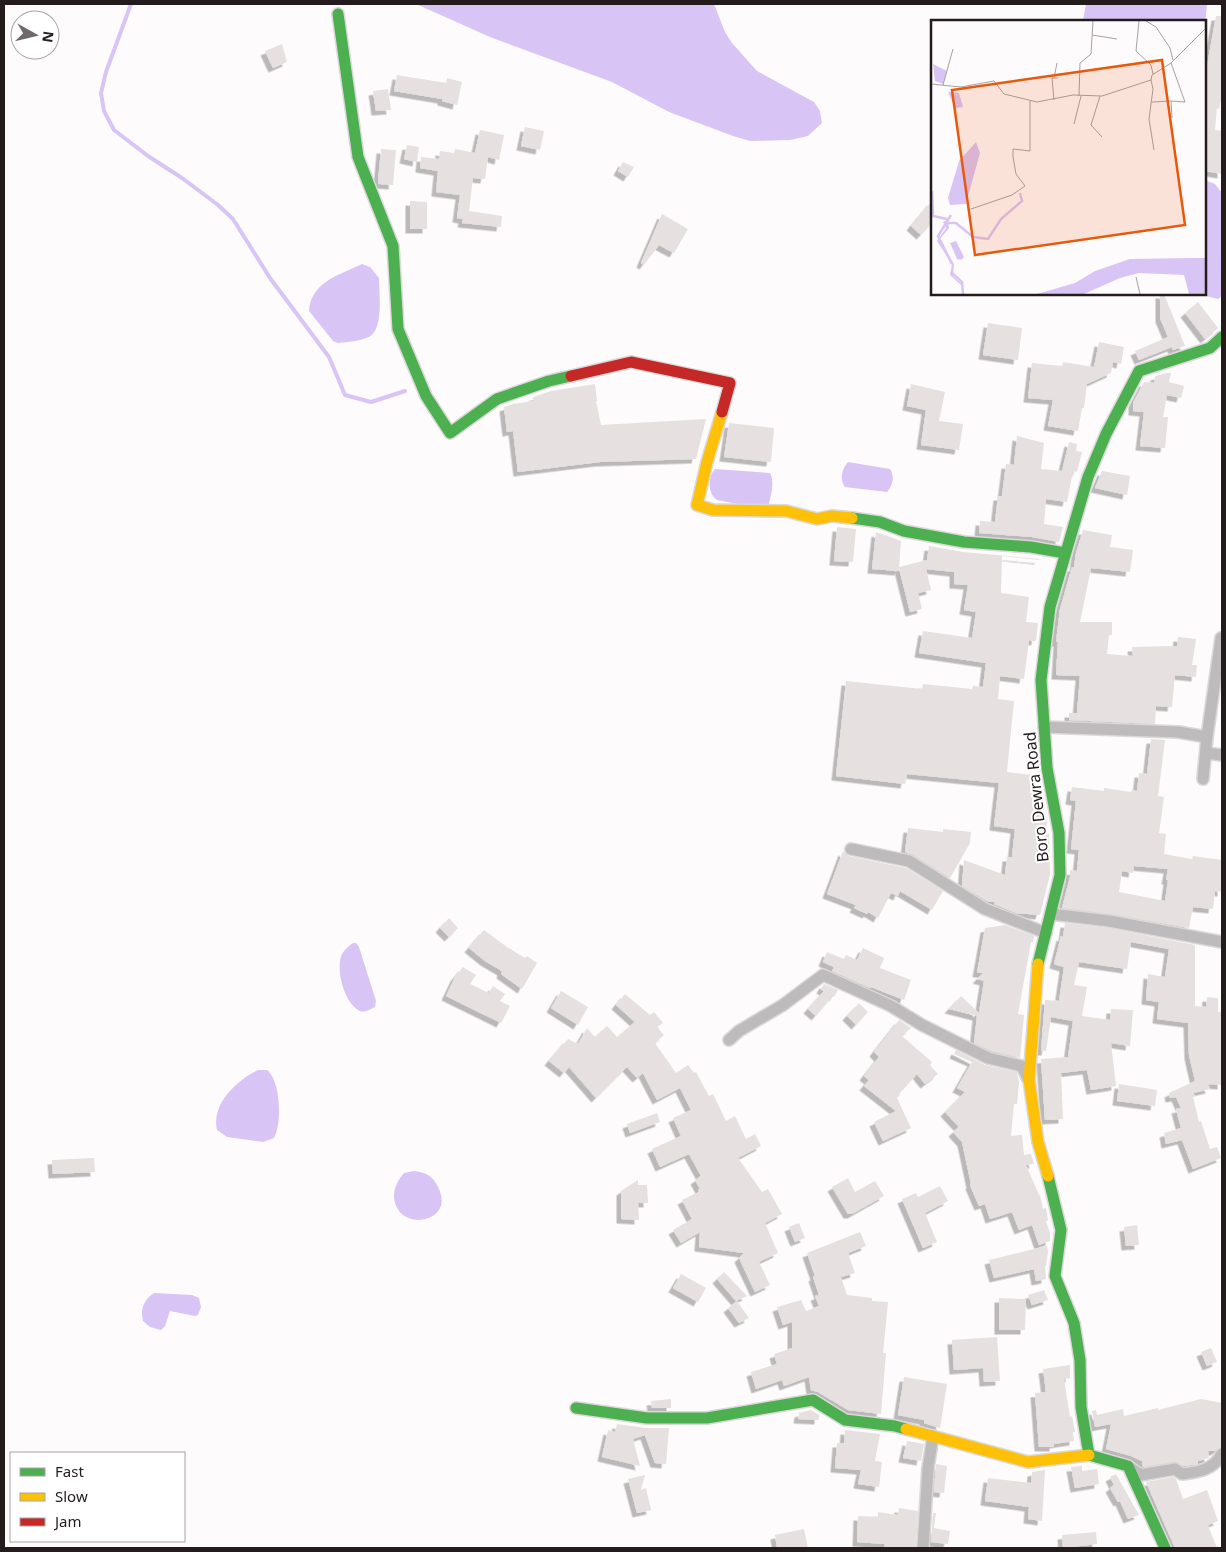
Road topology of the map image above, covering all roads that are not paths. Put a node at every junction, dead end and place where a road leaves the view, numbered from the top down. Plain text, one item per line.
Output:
1 (338, 14) dead end
2 (1222, 337) edge
3 (1065, 554) junction
4 (1221, 638) edge
5 (1044, 728) junction
6 (1207, 737) junction
7 (1206, 753) junction
8 (1222, 755) edge
9 (1203, 779) dead end
10 (851, 849) dead end
11 (1051, 914) junction
12 (1046, 933) junction
13 (1222, 942) edge
14 (729, 1040) dead end
15 (1029, 1080) junction
16 (576, 1408) dead end
17 (933, 1436) junction
18 (1222, 1454) edge
19 (1089, 1455) junction
20 (1128, 1466) junction
21 (923, 1548) edge
22 (1165, 1548) edge

1 - 3 street
2 - 3 street, Boro Dewra Road
3 - 5 street, Boro Dewra Road
4 - 6 street
5 - 6 street
5 - 11 street, Boro Dewra Road
6 - 7 street
7 - 8 street
7 - 9 street
10 - 12 street
11 - 12 street, Boro Dewra Road
11 - 13 street
12 - 15 street, Boro Dewra Road
14 - 15 street
15 - 19 street, Boro Dewra Road
16 - 17 street
17 - 19 street
17 - 21 street
18 - 20 street
19 - 20 street
20 - 22 street

